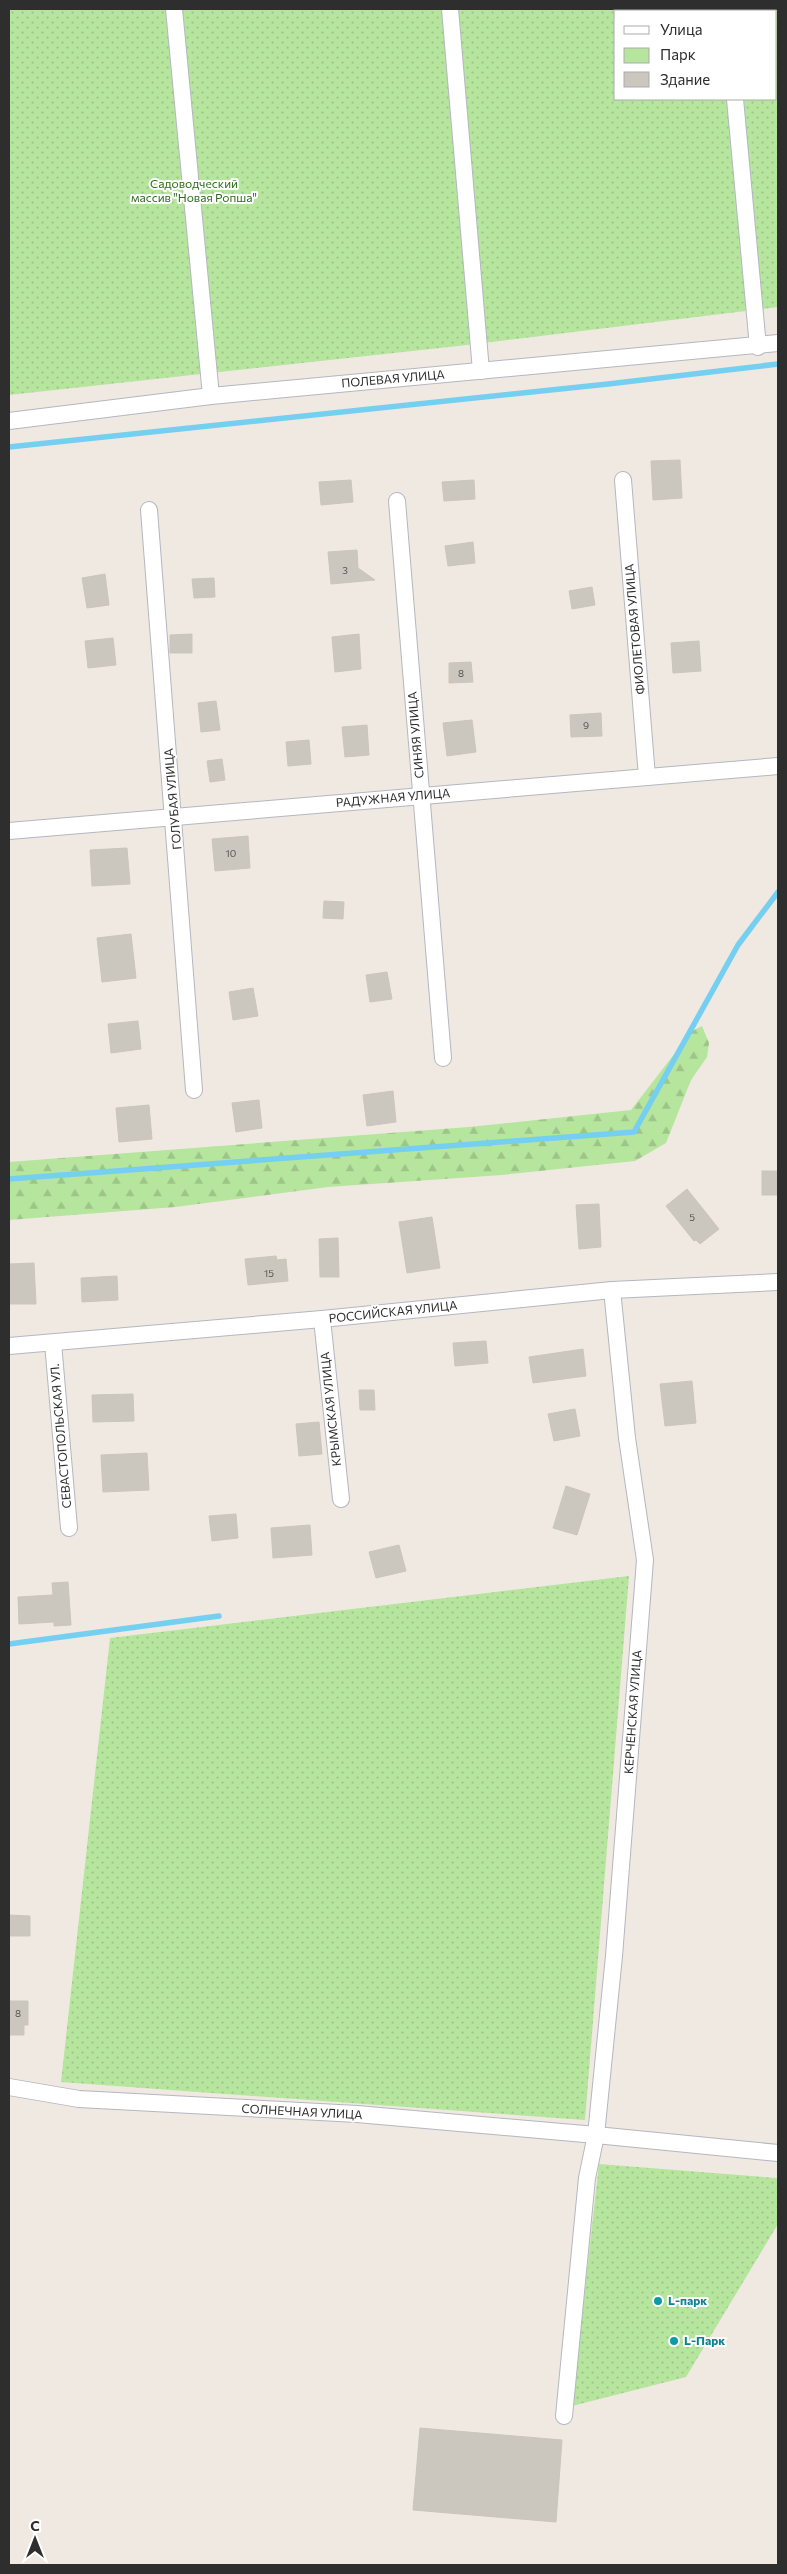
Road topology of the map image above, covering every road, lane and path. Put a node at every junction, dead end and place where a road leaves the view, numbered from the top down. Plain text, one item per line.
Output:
1 (174, 9) edge
2 (450, 9) edge
3 (735, 100) edge
4 (778, 343) edge
5 (758, 347) junction
6 (481, 371) junction
7 (211, 396) junction
8 (9, 421) edge
9 (623, 480) dead end
10 (397, 501) dead end
11 (149, 510) dead end
12 (778, 766) edge
13 (646, 778) junction
14 (421, 796) junction
15 (174, 817) junction
16 (9, 830) edge
17 (443, 1058) dead end
18 (194, 1090) dead end
19 (778, 1282) edge
20 (612, 1290) junction
21 (322, 1319) junction
22 (53, 1343) junction
23 (9, 1346) edge
24 (340, 1499) dead end
25 (69, 1528) dead end
26 (9, 2087) edge
27 (596, 2135) junction
28 (778, 2153) edge
29 (564, 2416) dead end

1 - 7 street
2 - 6 street
3 - 5 street
4 - 5 street, ПОЛЕВАЯ УЛИЦА
5 - 6 street, ПОЛЕВАЯ УЛИЦА
6 - 7 street, ПОЛЕВАЯ УЛИЦА
7 - 8 street, ПОЛЕВАЯ УЛИЦА
9 - 13 street, ФИОЛЕТОВАЯ УЛИЦА
10 - 14 street, СИНЯЯ УЛИЦА
11 - 15 street, ГОЛУБАЯ УЛИЦА
12 - 13 street, РАДУЖНАЯ УЛИЦА
13 - 14 street, РАДУЖНАЯ УЛИЦА
14 - 15 street, РАДУЖНАЯ УЛИЦА
14 - 17 street, СИНЯЯ УЛИЦА
15 - 16 street, РАДУЖНАЯ УЛИЦА
15 - 18 street, ГОЛУБАЯ УЛИЦА
19 - 20 street, РОССИЙСКАЯ УЛИЦА
20 - 21 street, РОССИЙСКАЯ УЛИЦА
20 - 27 street, КЕРЧЕНСКАЯ УЛИЦА
21 - 22 street, РОССИЙСКАЯ УЛИЦА
21 - 24 street, КРЫМСКАЯ УЛИЦА
22 - 23 street, РОССИЙСКАЯ УЛИЦА
22 - 25 street, СЕВАСТОПОЛЬСКАЯ УЛ.
26 - 27 street, СОЛНЕЧНАЯ УЛИЦА
27 - 28 street, СОЛНЕЧНАЯ УЛИЦА
27 - 29 street, КЕРЧЕНСКАЯ УЛИЦА

